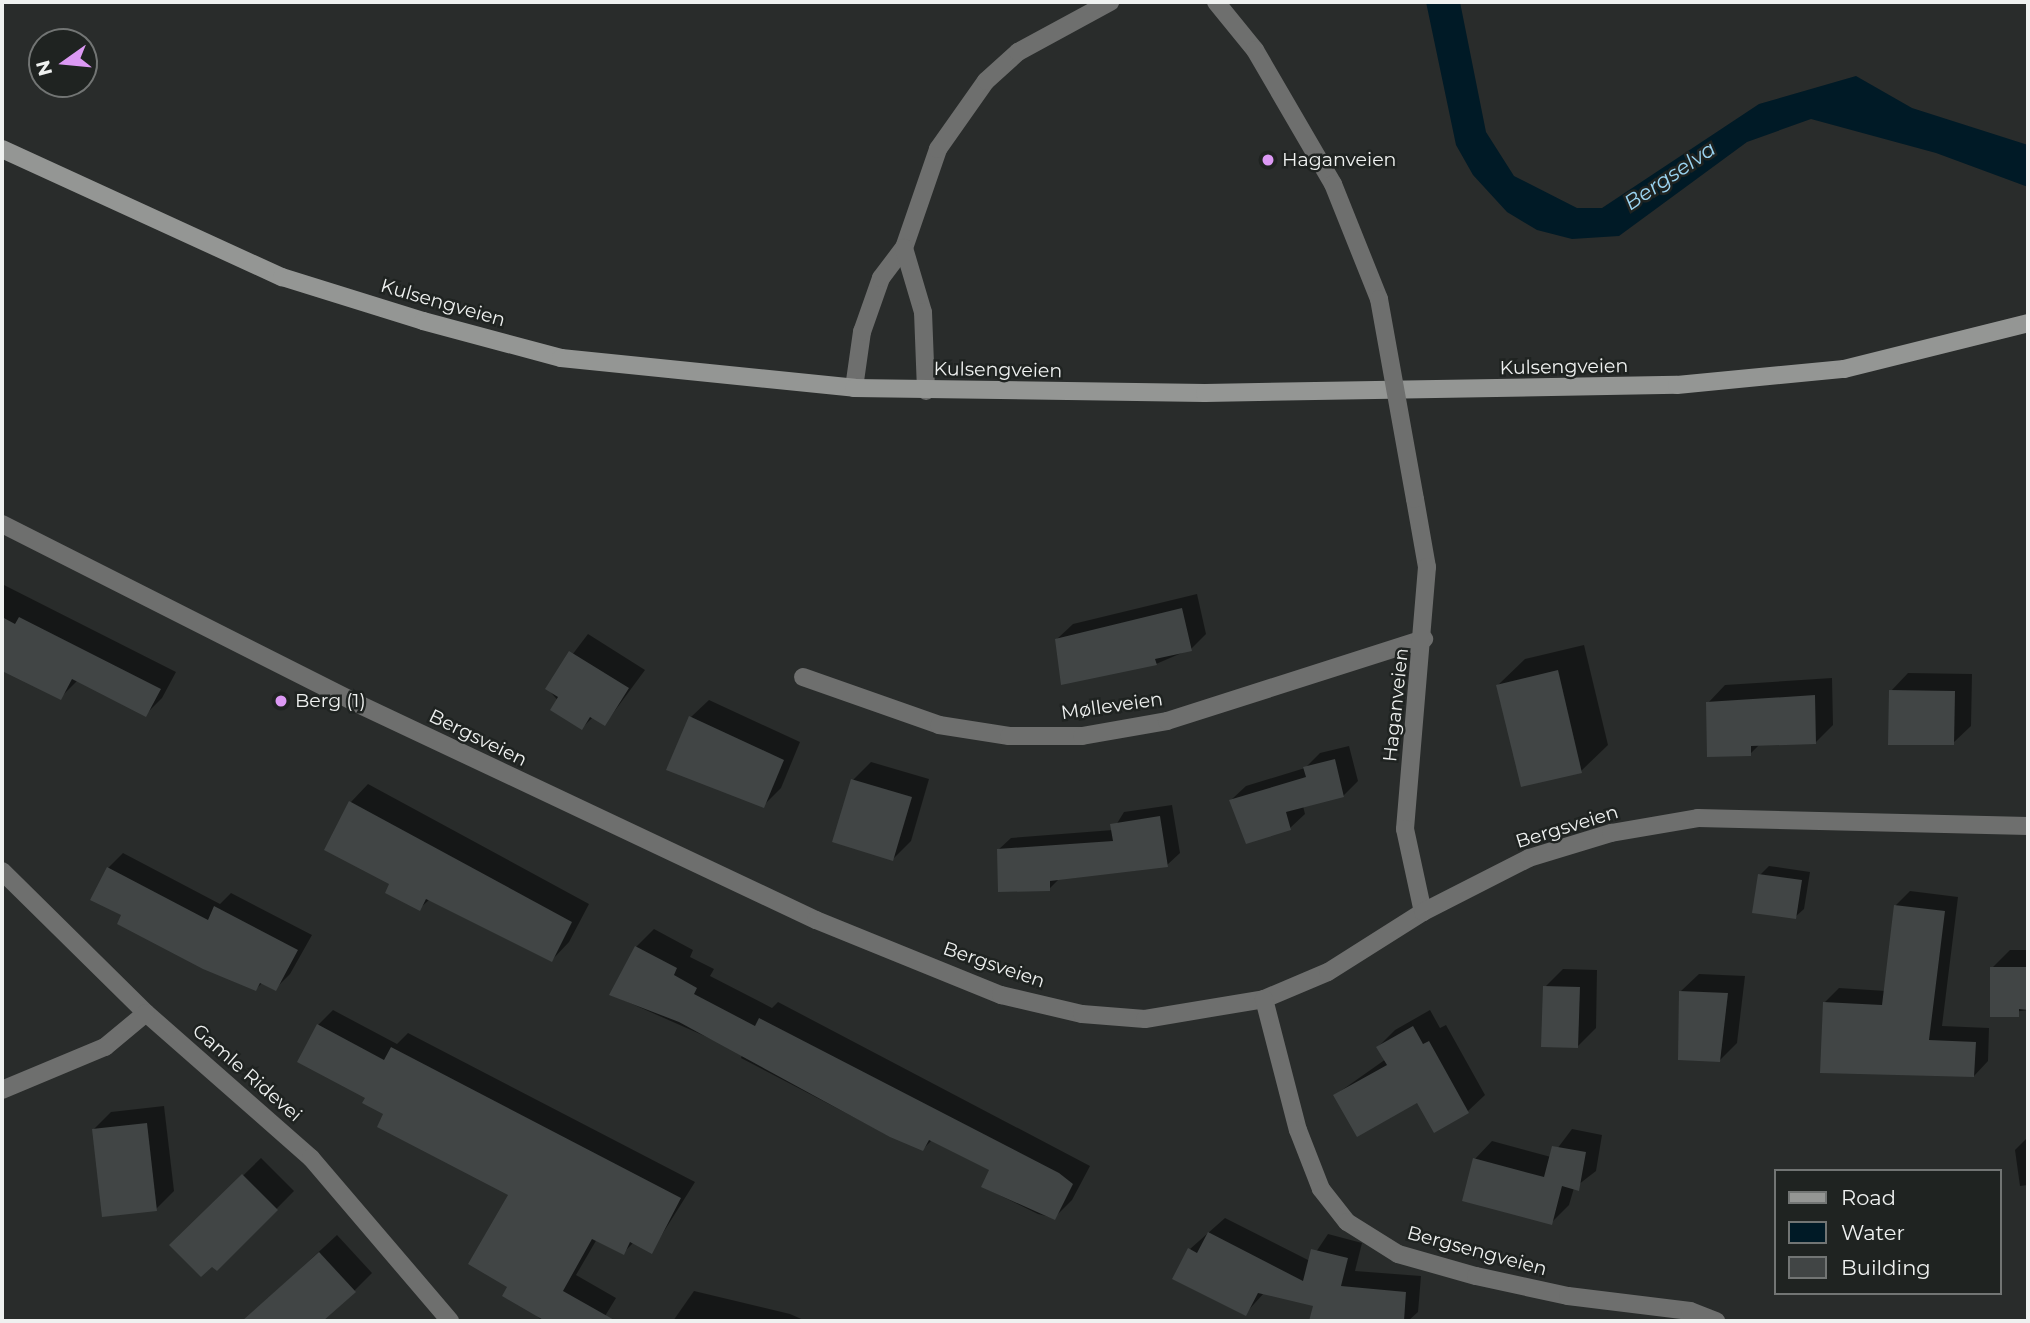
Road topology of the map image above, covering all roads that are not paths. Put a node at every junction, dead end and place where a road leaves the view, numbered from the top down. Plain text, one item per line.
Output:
1 (1111, 2) edge
2 (1216, 2) edge
3 (2, 149) edge
4 (904, 248) junction
5 (2028, 323) edge
6 (854, 387) junction
7 (926, 391) junction
8 (2, 524) edge
9 (1424, 639) junction
10 (803, 677) dead end
11 (2028, 826) edge
12 (2, 871) edge
13 (1423, 912) junction
14 (1264, 999) junction
15 (146, 1013) junction
16 (2, 1090) edge
17 (450, 1321) edge
18 (1716, 1321) edge

1 - 4 street
2 - 9 street, Haganveien, bridge
3 - 6 main road, Kulsengveien
4 - 6 street
4 - 7 street
5 - 7 main road, Kulsengveien
6 - 7 main road, Kulsengveien
8 - 14 street, Bergsveien
9 - 10 street, Mølleveien
9 - 13 street, Haganveien
11 - 13 street, Bergsveien
12 - 15 street, Gamle Ridevei
13 - 14 street, Bergsveien
14 - 18 street, Bergsengveien
15 - 16 street
15 - 17 street, Gamle Ridevei

